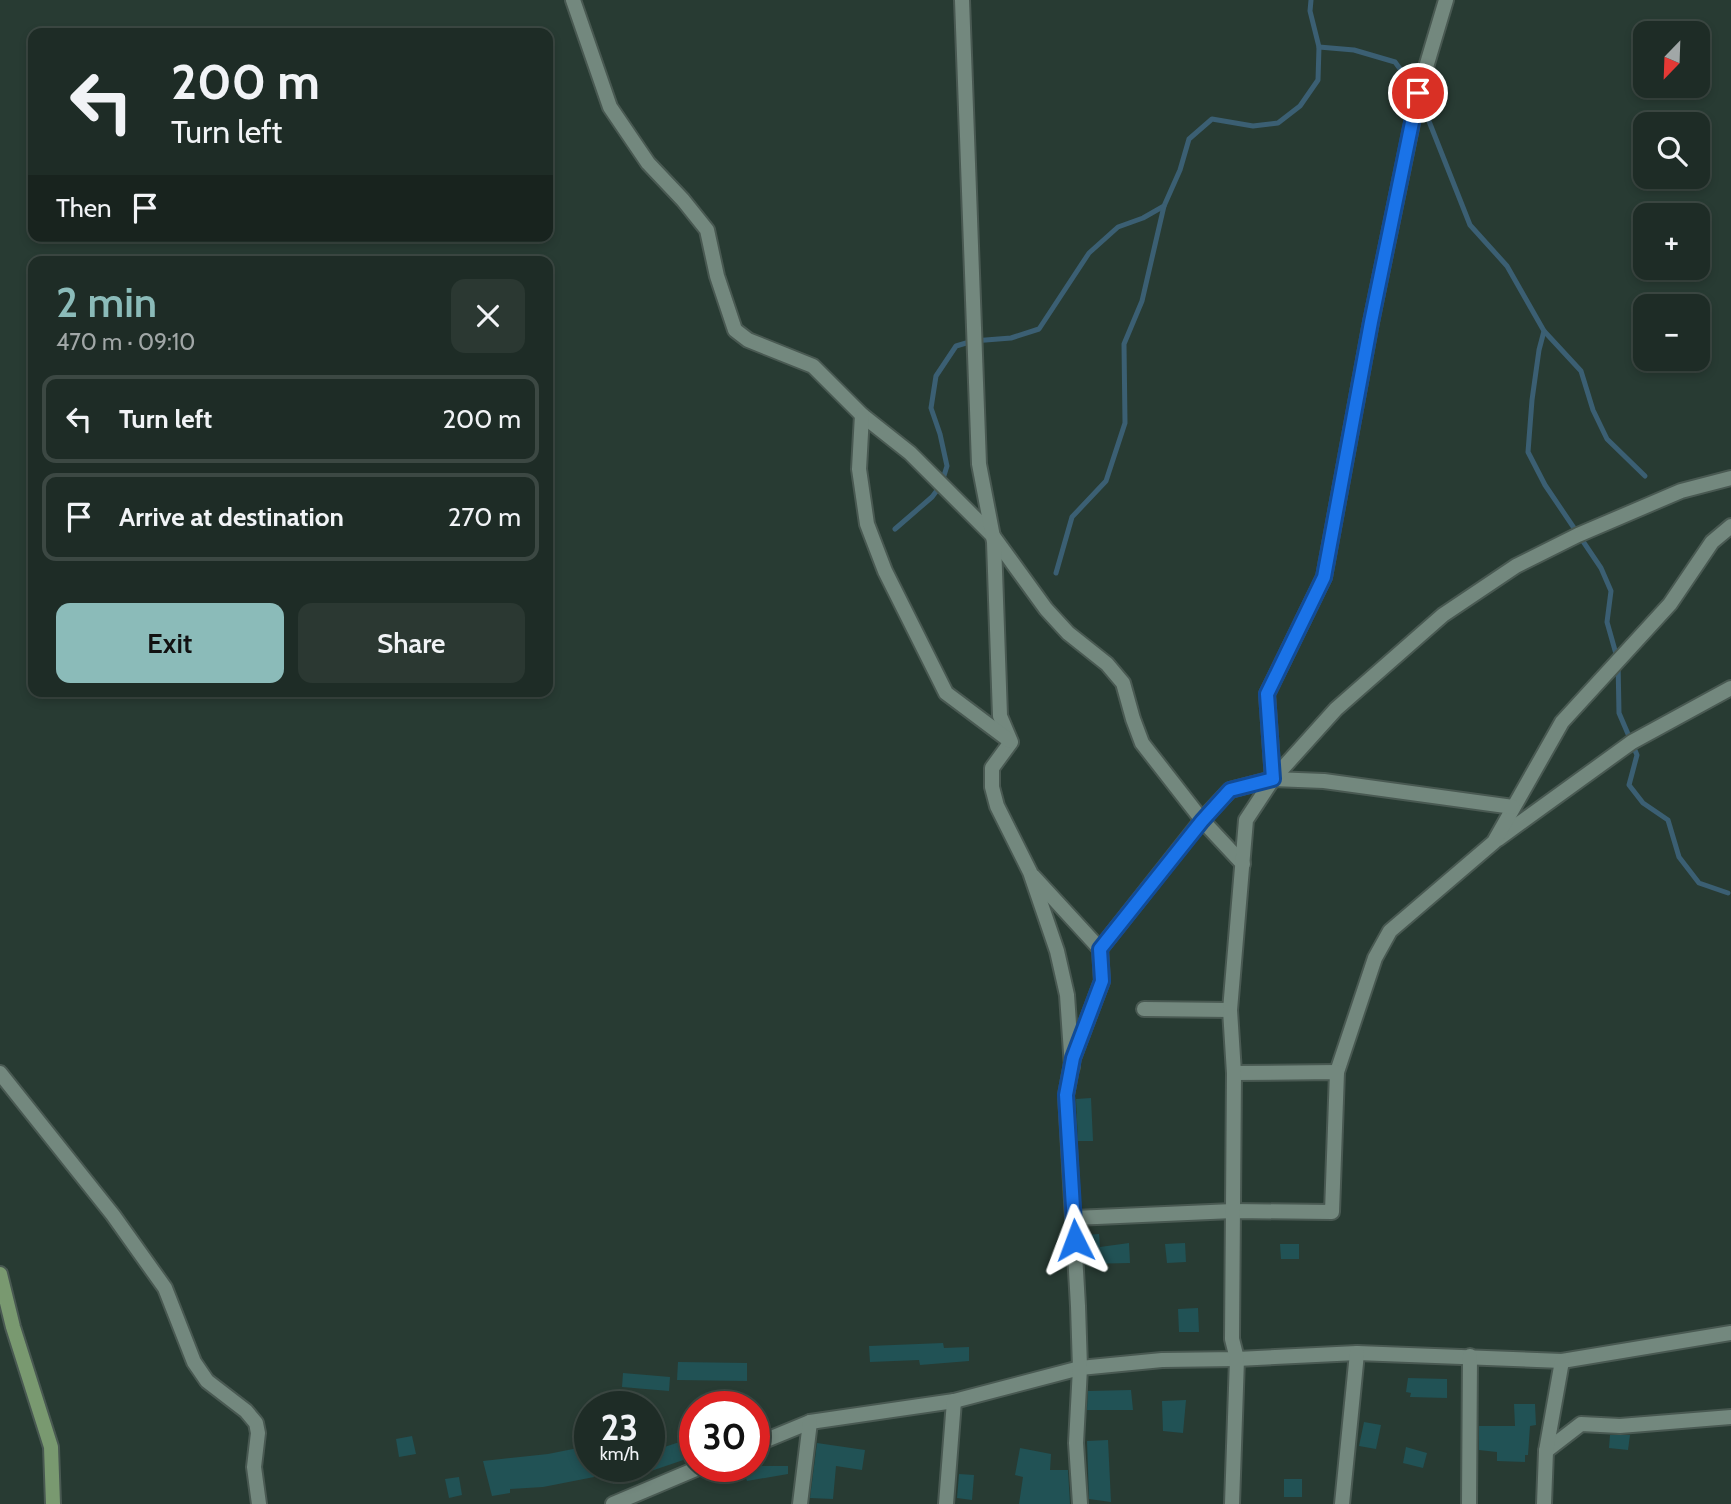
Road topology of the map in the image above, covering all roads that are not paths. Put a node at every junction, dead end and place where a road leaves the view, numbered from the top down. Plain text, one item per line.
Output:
1 (573, 0) edge
2 (961, 0) edge
3 (1446, 0) edge
4 (862, 415) junction
5 (1731, 478) edge
6 (1731, 526) edge
7 (993, 536) junction
8 (1731, 688) edge
9 (1011, 741) junction
10 (1273, 779) junction
11 (1513, 807) junction
12 (1202, 821) junction
13 (1494, 842) junction
14 (1243, 864) junction
15 (1030, 872) junction
16 (1100, 949) junction
17 (1144, 1009) dead end
18 (1230, 1010) junction
19 (1072, 1067) junction
20 (1336, 1072) junction
21 (0, 1073) edge
22 (1234, 1073) junction
23 (1233, 1211) junction
24 (1074, 1218) junction
25 (0, 1274) edge
26 (0, 1316) edge
27 (13, 1327) junction
28 (1731, 1333) edge
29 (1357, 1353) junction
30 (1470, 1356) junction
31 (1237, 1359) junction
32 (1562, 1361) junction
33 (1080, 1368) junction
34 (954, 1401) junction
35 (1731, 1417) edge
36 (810, 1422) junction
37 (770, 1438) edge
38 (1546, 1451) junction
39 (679, 1476) edge
40 (53, 1504) edge
41 (259, 1504) edge
42 (613, 1504) edge
43 (800, 1504) edge
44 (946, 1504) edge
45 (1080, 1504) edge
46 (1232, 1504) edge
47 (1342, 1504) edge
48 (1469, 1504) edge
49 (1544, 1504) edge

1 - 4 street
2 - 7 street
3 - 10 street
4 - 7 street
4 - 9 street
5 - 10 street
6 - 11 street
7 - 9 street
7 - 12 street
8 - 13 street
9 - 15 street
10 - 11 street
10 - 12 street
10 - 14 street
11 - 13 street
12 - 14 street
12 - 16 street
13 - 20 street
14 - 18 street
15 - 16 street
15 - 19 street
16 - 19 street
17 - 18 street
18 - 22 street
19 - 24 street
20 - 22 street
20 - 23 street
21 - 41 street
22 - 23 street
23 - 24 street
23 - 31 street
24 - 33 street
25 - 27 street
26 - 27 street
27 - 40 street
28 - 32 street
29 - 30 street
29 - 31 street
29 - 47 street
30 - 32 street
30 - 48 street
31 - 33 street
31 - 46 street
32 - 38 street
33 - 34 street
33 - 45 street
34 - 36 street
34 - 44 street
35 - 38 street
36 - 37 street
36 - 43 street
38 - 49 street
39 - 42 street

